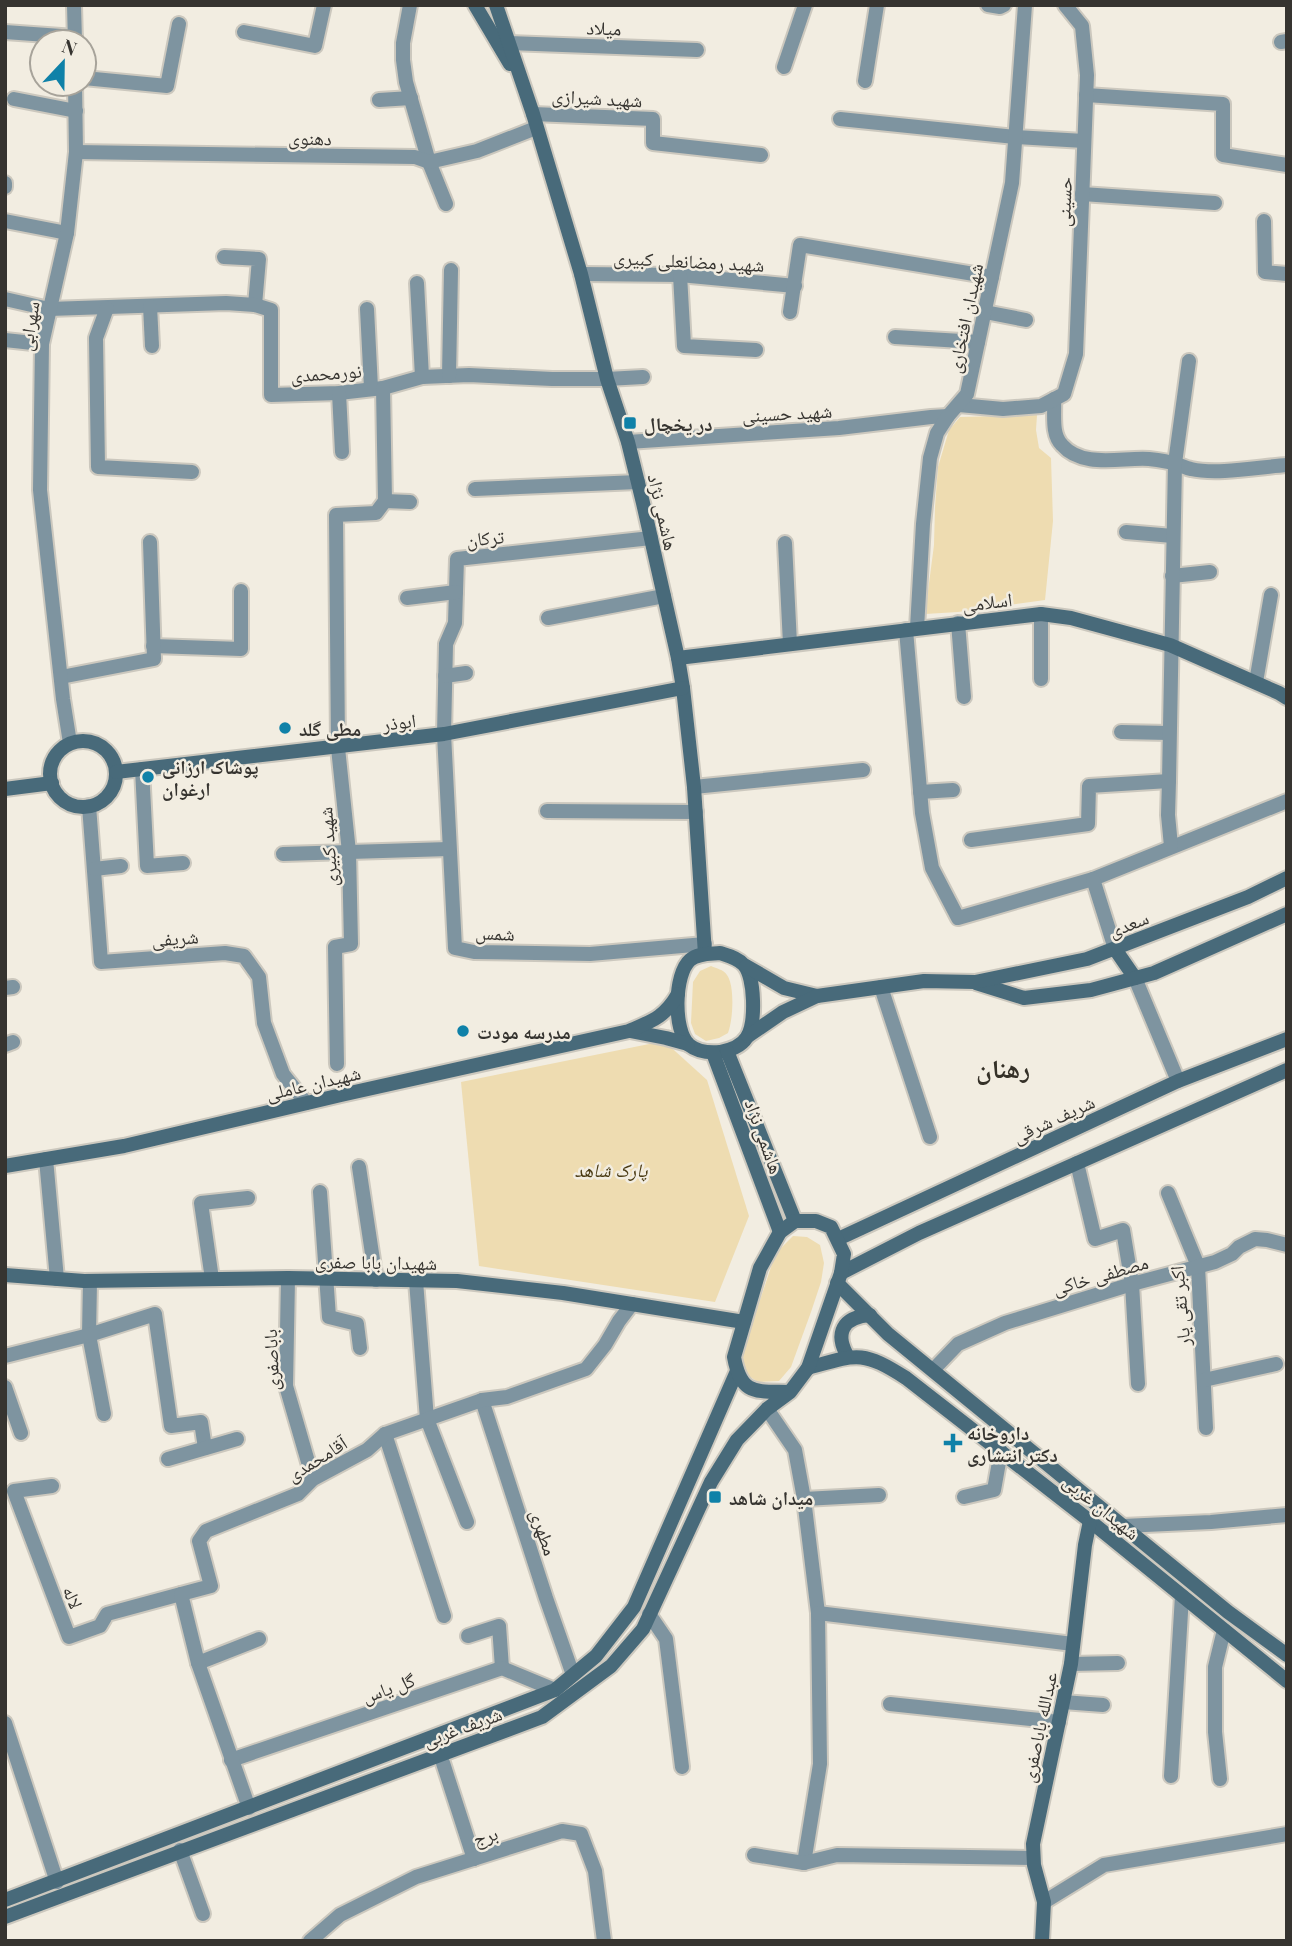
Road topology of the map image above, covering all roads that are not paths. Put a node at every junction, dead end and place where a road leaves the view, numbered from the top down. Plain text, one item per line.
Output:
1 (74, 5) edge
2 (324, 5) edge
3 (410, 5) edge
4 (475, 5) edge
5 (496, 5) edge
6 (805, 5) edge
7 (877, 5) edge
8 (988, 5) edge
9 (1004, 5) edge
10 (1025, 5) edge
11 (1065, 5) edge
12 (179, 24) dead end
13 (75, 28) edge
14 (5, 32) edge
15 (244, 32) dead end
16 (28, 34) edge
17 (509, 43) junction
18 (697, 50) dead end
19 (784, 67) dead end
20 (98, 79) edge
21 (864, 81) dead end
22 (525, 91) junction
23 (1086, 95) junction
24 (76, 98) edge
25 (14, 99) dead end
26 (411, 99) junction
27 (379, 100) dead end
28 (76, 111) junction
29 (840, 119) dead end
30 (535, 121) junction
31 (1015, 137) junction
32 (1084, 141) junction
33 (76, 152) junction
34 (761, 155) dead end
35 (429, 162) junction
36 (1287, 165) edge
37 (1082, 194) junction
38 (1215, 203) dead end
39 (446, 204) dead end
40 (5, 221) edge
41 (1264, 221) dead end
42 (67, 233) junction
43 (224, 257) dead end
44 (451, 270) dead end
45 (581, 274) junction
46 (1287, 274) edge
47 (680, 275) junction
48 (992, 277) junction
49 (417, 284) dead end
50 (795, 286) junction
51 (5, 299) edge
52 (255, 305) junction
53 (150, 306) junction
54 (107, 308) junction
55 (50, 309) junction
56 (368, 309) dead end
57 (790, 312) dead end
58 (985, 313) junction
59 (1026, 320) dead end
60 (895, 337) dead end
61 (5, 340) edge
62 (978, 342) junction
63 (42, 344) junction
64 (152, 346) dead end
65 (756, 351) dead end
66 (1189, 361) dead end
67 (449, 376) junction
68 (422, 377) junction
69 (643, 377) dead end
70 (607, 379) junction
71 (377, 388) junction
72 (339, 393) junction
73 (1054, 399) junction
74 (959, 405) junction
75 (948, 416) junction
76 (628, 442) junction
77 (342, 452) dead end
78 (1175, 463) junction
79 (1287, 465) edge
80 (192, 472) dead end
81 (638, 482) junction
82 (475, 489) dead end
83 (385, 501) junction
84 (410, 502) dead end
85 (1126, 532) dead end
86 (1173, 536) junction
87 (651, 538) junction
88 (150, 542) dead end
89 (785, 543) dead end
90 (1210, 572) dead end
91 (1172, 576) junction
92 (241, 591) dead end
93 (456, 592) junction
94 (1271, 595) dead end
95 (664, 596) junction
96 (407, 598) dead end
97 (1041, 614) junction
98 (548, 618) dead end
99 (958, 623) junction
100 (911, 629) junction
101 (790, 644) junction
102 (1170, 645) junction
103 (153, 646) junction
104 (678, 658) junction
105 (466, 673) dead end
106 (445, 676) junction
107 (61, 677) junction
108 (1041, 679) dead end
109 (1256, 682) junction
110 (683, 688) junction
111 (964, 696) dead end
112 (1287, 698) edge
113 (1121, 732) dead end
114 (1169, 733) junction
115 (444, 734) junction
116 (70, 743) junction
117 (338, 748) junction
118 (142, 769) junction
119 (863, 770) dead end
120 (116, 772) junction
121 (1168, 781) junction
122 (52, 783) junction
123 (694, 787) junction
124 (5, 789) edge
125 (953, 790) dead end
126 (920, 792) junction
127 (1287, 800) edge
128 (89, 806) junction
129 (547, 811) dead end
130 (696, 812) junction
131 (971, 840) dead end
132 (1171, 846) junction
133 (449, 849) junction
134 (349, 852) junction
135 (283, 854) dead end
136 (183, 863) dead end
137 (121, 866) dead end
138 (94, 869) junction
139 (1287, 878) edge
140 (1093, 879) junction
141 (1287, 914) edge
142 (705, 949) junction
143 (1115, 949) junction
144 (746, 966) junction
145 (1135, 978) junction
146 (975, 982) junction
147 (881, 987) junction
148 (678, 995) junction
149 (817, 996) junction
150 (629, 1031) junction
151 (748, 1036) junction
152 (1287, 1039) edge
153 (688, 1044) junction
154 (720, 1052) junction
155 (337, 1064) dead end
156 (1287, 1070) edge
157 (1178, 1081) junction
158 (306, 1103) junction
159 (930, 1137) dead end
160 (46, 1159) junction
161 (1077, 1163) junction
162 (5, 1166) edge
163 (359, 1167) dead end
164 (320, 1192) dead end
165 (1168, 1193) dead end
166 (248, 1198) dead end
167 (795, 1221) junction
168 (780, 1233) junction
169 (838, 1239) junction
170 (1287, 1245) edge
171 (1198, 1266) junction
172 (5, 1275) edge
173 (288, 1278) junction
174 (839, 1278) junction
175 (57, 1279) junction
176 (212, 1279) junction
177 (327, 1280) junction
178 (376, 1280) junction
179 (416, 1280) junction
180 (90, 1281) junction
181 (1132, 1284) junction
182 (632, 1304) junction
183 (870, 1315) junction
184 (744, 1322) junction
185 (89, 1335) junction
186 (360, 1348) dead end
187 (5, 1356) edge
188 (848, 1357) junction
189 (1276, 1364) dead end
190 (808, 1368) junction
191 (933, 1370) junction
192 (737, 1371) junction
193 (1204, 1380) junction
194 (1138, 1384) dead end
195 (5, 1387) edge
196 (790, 1392) junction
197 (482, 1400) junction
198 (767, 1409) junction
199 (104, 1414) dead end
200 (427, 1419) junction
201 (1206, 1429) dead end
202 (712, 1430) junction
203 (21, 1433) dead end
204 (385, 1434) junction
205 (237, 1439) dead end
206 (736, 1442) junction
207 (205, 1448) junction
208 (1000, 1451) junction
209 (167, 1460) dead end
210 (313, 1479) junction
211 (52, 1486) dead end
212 (879, 1495) dead end
213 (964, 1497) dead end
214 (804, 1499) junction
215 (1287, 1515) edge
216 (1090, 1521) junction
217 (467, 1522) dead end
218 (1123, 1526) junction
219 (181, 1594) junction
220 (1182, 1596) junction
221 (818, 1613) junction
222 (649, 1615) junction
223 (444, 1616) dead end
224 (1224, 1630) junction
225 (468, 1636) dead end
226 (259, 1639) dead end
227 (1073, 1644) junction
228 (1287, 1655) edge
229 (1118, 1662) dead end
230 (198, 1663) junction
231 (1071, 1664) junction
232 (502, 1668) junction
233 (573, 1675) junction
234 (1287, 1681) edge
235 (555, 1690) junction
236 (1063, 1702) junction
237 (890, 1704) dead end
238 (1103, 1705) dead end
239 (1059, 1722) junction
240 (5, 1723) edge
241 (231, 1760) junction
242 (443, 1763) dead end
243 (682, 1767) dead end
244 (1171, 1776) dead end
245 (1220, 1779) dead end
246 (249, 1808) junction
247 (1287, 1834) edge
248 (180, 1850) junction
249 (754, 1856) dead end
250 (474, 1858) junction
251 (1033, 1858) junction
252 (804, 1863) junction
253 (57, 1882) junction
254 (5, 1900) edge
255 (1044, 1902) junction
256 (203, 1914) dead end
257 (5, 1917) edge
258 (310, 1941) edge
259 (604, 1941) edge
260 (1042, 1941) edge

1 - 13 street
2 - 15 street
3 - 26 street
4 - 22 main road, هاشمی نژاد
5 - 17 main road, هاشمی نژاد
6 - 19 street
7 - 21 street
8 - 9 street
10 - 31 street, شهیدان افتخاری
11 - 23 street, حسینی
12 - 20 street
14 - 16 street
17 - 18 street, میلاد
17 - 22 main road, هاشمی نژاد
22 - 30 main road, هاشمی نژاد
23 - 32 street, حسینی
23 - 36 street
24 - 28 street, سهرابی
25 - 28 street
26 - 27 street
26 - 35 street
28 - 33 street, سهرابی
29 - 31 street
30 - 34 street, شهید شیرازی
30 - 35 street, دهنوی
30 - 45 main road, هاشمی نژاد
31 - 32 street
31 - 48 street, شهیدان افتخاری
32 - 37 street, حسینی
33 - 35 street, دهنوی
33 - 42 street, سهرابی
35 - 39 street
37 - 38 street
37 - 73 street, حسینی
40 - 42 street
41 - 46 street
42 - 55 street, سهرابی
43 - 52 street
44 - 67 street
45 - 47 street, شهید رمضانعلی کبیری
45 - 70 main road, هاشمی نژاد
47 - 50 street, شهید رمضانعلی کبیری
47 - 65 street
48 - 50 street
48 - 58 street, شهیدان افتخاری
49 - 68 street
50 - 57 street
51 - 55 street
52 - 53 street
52 - 72 street, نورمحمدی
53 - 54 street
53 - 64 street
54 - 55 street
54 - 80 street
55 - 63 street, سهرابی
56 - 71 street
58 - 59 street
58 - 62 street, شهیدان افتخاری
60 - 62 street
61 - 63 street
62 - 74 street, شهیدان افتخاری
63 - 107 street, سهرابی
66 - 78 street
67 - 68 street, نورمحمدی
67 - 70 street, نورمحمدی
68 - 71 street, نورمحمدی
69 - 70 street, نورمحمدی
70 - 76 main road, هاشمی نژاد
71 - 72 street, نورمحمدی
71 - 83 street
72 - 77 street
73 - 74 street
73 - 78 street
74 - 75 street, شهیدان افتخاری
75 - 76 street, شهید حسینی
75 - 100 street, شهیدان افتخاری
76 - 81 main road, هاشمی نژاد
78 - 79 street
78 - 86 street
81 - 82 street
81 - 87 main road, هاشمی نژاد
83 - 84 street
83 - 117 street, شهید کبیری
85 - 86 street
86 - 91 street
87 - 93 street, ترکان
87 - 95 main road, هاشمی نژاد
88 - 103 street
89 - 101 street
90 - 91 street
91 - 102 street
92 - 103 street
93 - 96 street
93 - 106 street, ترکان
94 - 109 street
95 - 98 street
95 - 104 main road, هاشمی نژاد
97 - 99 main road, اسلامی
97 - 102 main road, اسلامی
97 - 108 street
99 - 100 main road, اسلامی
99 - 111 street
100 - 101 main road, اسلامی
100 - 126 street, شهیدان افتخاری
101 - 104 main road, اسلامی
102 - 109 main road, اسلامی
102 - 114 street
103 - 107 street
104 - 110 main road, هاشمی نژاد
105 - 106 street
106 - 115 street, ترکان
107 - 116 street, سهرابی
109 - 112 main road, اسلامی
110 - 115 main road, ابوذر
110 - 123 main road, هاشمی نژاد
113 - 114 street
114 - 121 street
115 - 117 main road, ابوذر
115 - 133 street, شمس
116 - 120 main road
116 - 122 main road
117 - 118 main road, ابوذر
117 - 134 street, شهید کبیری
118 - 120 main road, ابوذر
118 - 136 street
119 - 123 street
120 - 128 main road
121 - 131 street
121 - 132 street
122 - 124 main road
122 - 128 main road
123 - 130 main road, هاشمی نژاد
125 - 126 street
126 - 140 street, شهیدان افتخاری
127 - 132 street
128 - 138 street, شریفی
129 - 130 street
130 - 142 main road, هاشمی نژاد
132 - 140 street
133 - 134 street
133 - 142 street, شمس
134 - 135 street
134 - 155 street, شهید کبیری
137 - 138 street
138 - 158 street, شریفی
139 - 143 main road, سعدی
140 - 143 street
141 - 145 main road, سعدی
142 - 144 main road
142 - 148 main road
143 - 145 main road
143 - 146 main road, سعدی
144 - 149 main road
144 - 151 main road
145 - 146 main road, سعدی
145 - 157 street
146 - 147 main road, سعدی
147 - 149 main road, سعدی
147 - 159 street
148 - 150 main road, شهیدان عاملی
148 - 153 main road
149 - 151 main road
150 - 153 main road, شهیدان عاملی
150 - 158 main road, شهیدان عاملی
151 - 154 main road
152 - 157 main road, شریف شرقی
153 - 154 main road
154 - 167 main road, هاشمی نژاد
154 - 168 main road, هاشمی نژاد
156 - 161 main road
157 - 169 main road, شریف شرقی
158 - 160 main road, شهیدان عاملی
160 - 162 main road, شهیدان عاملی
160 - 175 street
161 - 174 main road
161 - 181 street
163 - 178 street
164 - 177 street
165 - 171 street, اکبر تقی یار
166 - 176 street
167 - 168 main road
167 - 169 main road
168 - 184 main road
169 - 174 main road
170 - 171 street, مصطفی خاکی
171 - 181 street, مصطفی خاکی
171 - 193 street, اکبر تقی یار
172 - 175 main road, شهیدان بابا صفری
173 - 176 main road, شهیدان بابا صفری
173 - 177 main road, شهیدان بابا صفری
173 - 210 street, باباصفری
174 - 183 main road, شهیدان غربی
174 - 190 main road
175 - 180 main road, شهیدان بابا صفری
176 - 180 main road, شهیدان بابا صفری
177 - 178 main road, شهیدان بابا صفری
177 - 186 street
178 - 179 main road, شهیدان بابا صفری
179 - 182 main road, شهیدان بابا صفری
179 - 200 street
180 - 185 street
181 - 191 street, مصطفی خاکی
181 - 194 street
182 - 184 main road, شهیدان بابا صفری
182 - 197 street, آقامحمدی
183 - 188 main road
183 - 191 main road, شهیدان غربی
184 - 192 main road
185 - 187 street
185 - 199 street
185 - 207 street
188 - 190 main road, شهیدان غربی
188 - 208 main road, شهیدان غربی
189 - 193 street
190 - 196 main road
191 - 218 main road, شهیدان غربی
192 - 196 main road
192 - 202 main road, شریف غربی
193 - 201 street, اکبر تقی یار
195 - 203 street
196 - 198 main road, شریف غربی
197 - 200 street, آقامحمدی
197 - 233 street, مطهری
198 - 206 main road, شریف غربی
198 - 214 street
200 - 204 street, آقامحمدی
200 - 217 street
202 - 206 main road
202 - 233 main road, شریف غربی
204 - 210 street, آقامحمدی
204 - 223 street
205 - 207 street
206 - 222 main road, شریف غربی
207 - 209 street
208 - 213 street
208 - 216 main road, شهیدان غربی
210 - 219 street, آقامحمدی
211 - 219 street, لاله
212 - 214 street
214 - 221 street
215 - 218 street
216 - 220 main road, شهیدان غربی
216 - 227 main road, عبدالله باباصفری
218 - 228 main road, شهیدان غربی
219 - 230 street
220 - 224 main road, شهیدان غربی
220 - 244 street
221 - 227 street
221 - 252 street
222 - 243 street
222 - 248 main road, شریف غربی
224 - 234 main road, شهیدان غربی
224 - 245 street
225 - 232 street
226 - 230 street
227 - 231 main road, عبدالله باباصفری
229 - 231 street
230 - 241 street
231 - 236 main road, عبدالله باباصفری
232 - 235 street
232 - 241 street, گل یاس
233 - 235 main road, شریف غربی
235 - 246 main road, شریف غربی
236 - 238 street
236 - 239 main road, عبدالله باباصفری
237 - 239 street
239 - 251 main road, عبدالله باباصفری
240 - 253 street
241 - 246 street
242 - 250 street
246 - 253 main road, شریف غربی
247 - 255 street
248 - 256 street
248 - 257 main road, شریف غربی
249 - 252 street
250 - 258 street, برج
250 - 259 street, برج
251 - 252 street
251 - 255 main road, عبدالله باباصفری
253 - 254 main road, شریف غربی
255 - 260 main road, عبدالله باباصفری

